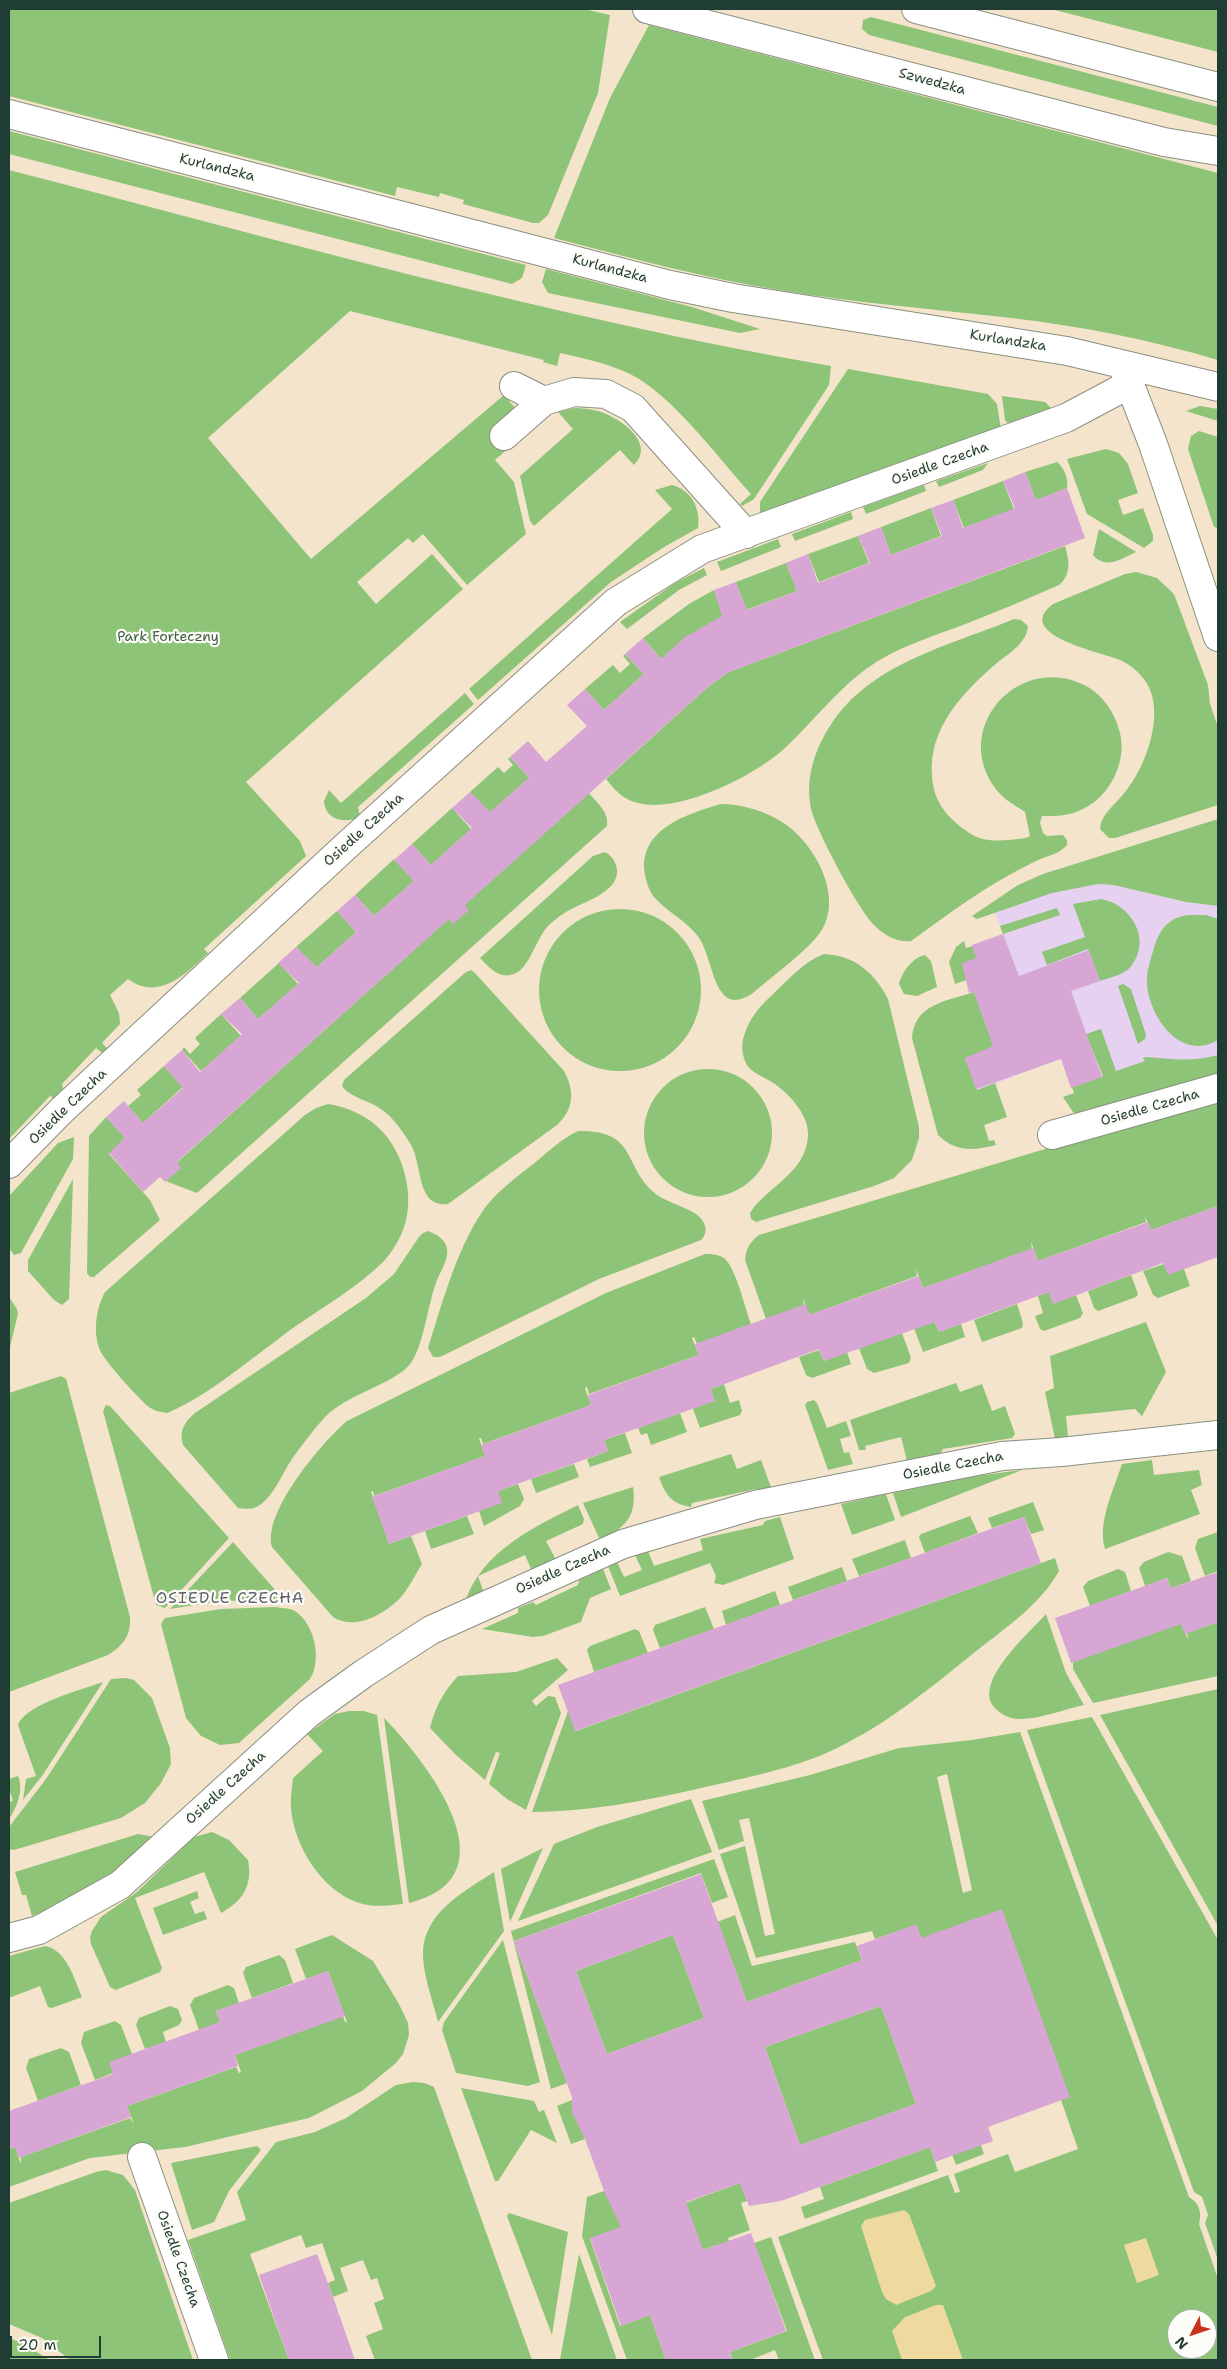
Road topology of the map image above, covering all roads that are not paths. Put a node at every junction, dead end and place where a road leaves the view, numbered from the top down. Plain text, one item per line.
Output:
1 (647, 9) edge
2 (916, 9) edge
3 (1218, 87) edge
4 (9, 114) edge
5 (1218, 151) edge
6 (1126, 374) junction
7 (514, 386) dead end
8 (1218, 387) edge
9 (544, 401) junction
10 (504, 436) dead end
11 (746, 534) junction
12 (1218, 637) edge
13 (1218, 1088) edge
14 (1052, 1136) dead end
15 (9, 1164) edge
16 (1218, 1436) edge
17 (9, 1938) edge
18 (142, 2157) dead end
19 (214, 2360) edge

1 - 5 street, Szwedzka
2 - 3 street
4 - 6 street, Kurlandzka
6 - 8 street, Kurlandzka
6 - 11 street, Osiedle Czecha
6 - 12 street
7 - 9 street
9 - 10 street
9 - 11 street
11 - 15 street, Osiedle Czecha
13 - 14 street, Osiedle Czecha
16 - 17 street, Osiedle Czecha
18 - 19 street, Osiedle Czecha

